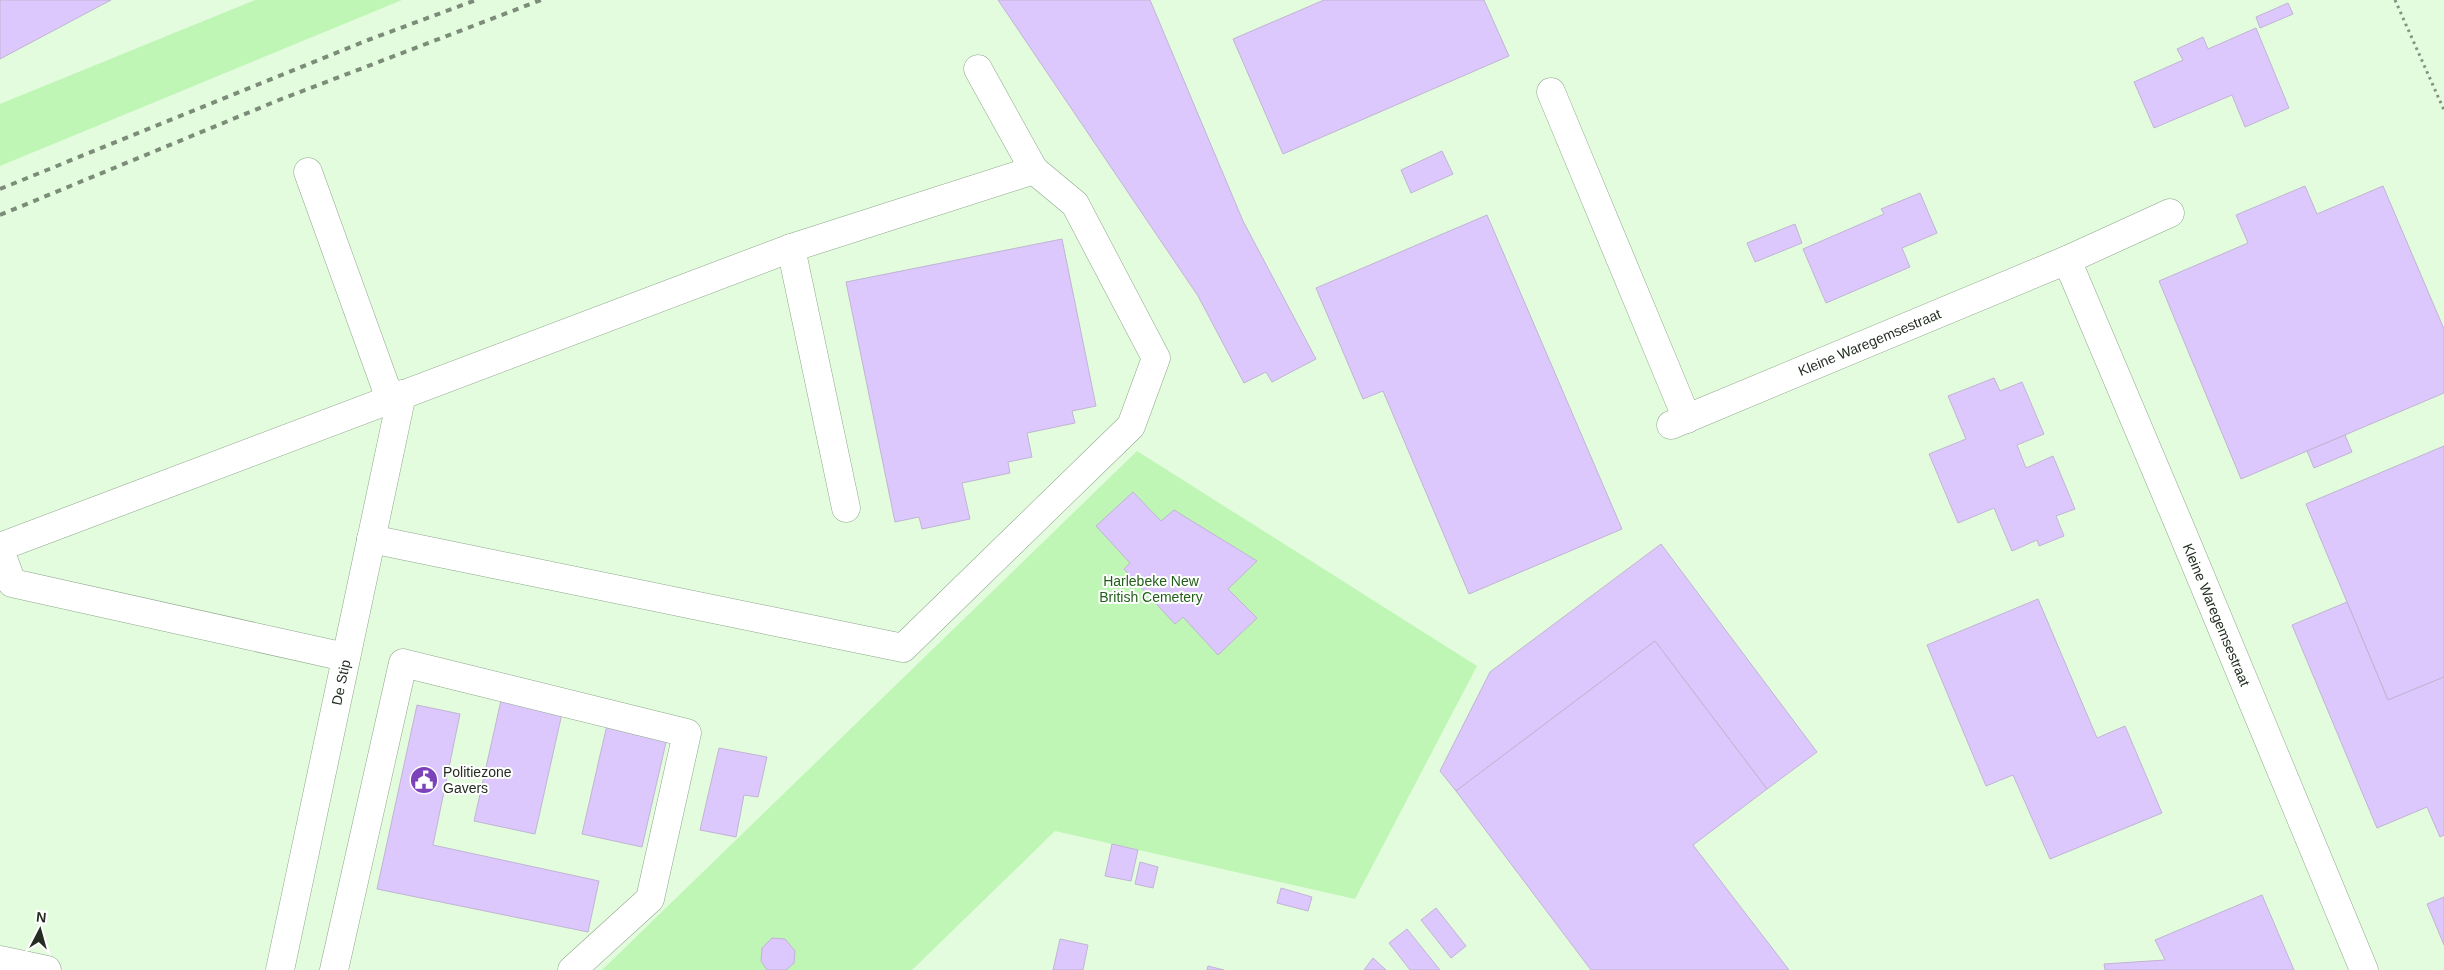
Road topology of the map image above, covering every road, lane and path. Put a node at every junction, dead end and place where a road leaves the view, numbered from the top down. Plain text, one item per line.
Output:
1 (2394, 0) edge
2 (978, 69) dead end
3 (1551, 92) dead end
4 (2444, 110) edge
5 (1034, 170) junction
6 (308, 172) dead end
7 (2170, 214) dead end
8 (791, 248) junction
9 (2067, 260) junction
10 (396, 397) junction
11 (846, 508) dead end
12 (370, 539) junction
13 (0, 548) edge
14 (345, 657) junction
15 (0, 960) edge
16 (47, 970) edge
17 (280, 970) edge
18 (334, 970) edge
19 (572, 970) edge
20 (2364, 970) edge

1 - 4 path
2 - 5 street
3 - 9 street, Kleine Waregemsestraat
5 - 8 street
5 - 12 street
6 - 10 street
7 - 9 street, Kleine Waregemsestraat
8 - 10 street
8 - 11 street
9 - 20 street, Kleine Waregemsestraat
10 - 12 street, De Stip
10 - 13 street
12 - 14 street, De Stip
13 - 14 street
14 - 17 street, De Stip
15 - 16 street
18 - 19 street

